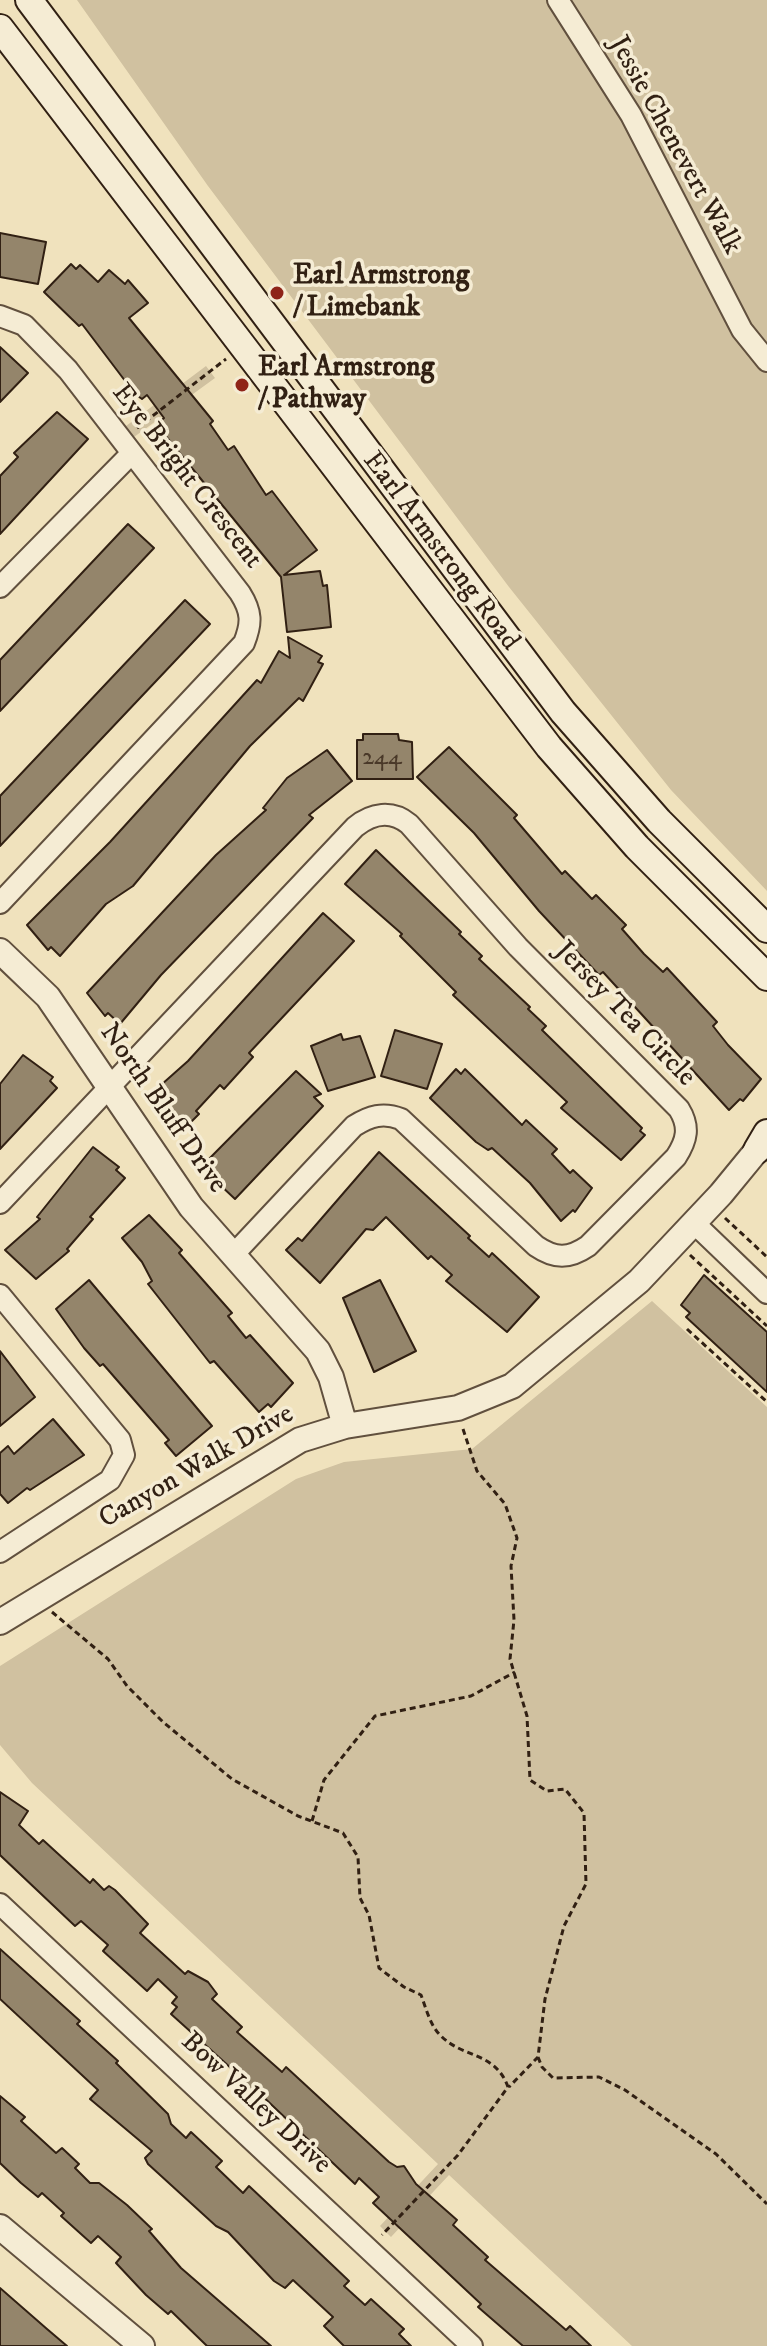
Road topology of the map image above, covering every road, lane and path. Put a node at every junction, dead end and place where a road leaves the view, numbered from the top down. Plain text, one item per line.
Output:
1 (29, 0) edge
2 (45, 0) edge
3 (558, 0) edge
4 (0, 28) edge
5 (62, 44) junction
6 (0, 316) edge
7 (244, 345) junction
8 (767, 361) edge
9 (127, 446) junction
10 (0, 587) edge
11 (0, 903) edge
12 (767, 929) edge
13 (724, 935) junction
14 (0, 951) edge
15 (767, 977) edge
16 (767, 993) edge
17 (108, 1086) junction
18 (764, 1141) edge
19 (0, 1203) edge
20 (725, 1218) dead end
21 (694, 1223) junction
22 (234, 1254) junction
23 (690, 1255) dead end
24 (767, 1257) edge
25 (767, 1293) edge
26 (0, 1295) edge
27 (767, 1326) edge
28 (687, 1329) dead end
29 (767, 1402) edge
30 (345, 1426) junction
31 (463, 1429) dead end
32 (0, 1552) edge
33 (52, 1612) dead end
34 (0, 1622) edge
35 (515, 1672) junction
36 (312, 1821) junction
37 (0, 1904) edge
38 (538, 2057) junction
39 (508, 2087) junction
40 (767, 2204) edge
41 (0, 2227) edge
42 (369, 2249) junction
43 (142, 2346) edge
44 (472, 2346) edge

1 - 5 main road, Earl Armstrong Road
2 - 5 street
3 - 8 street, Jessie Chenevert Walk
4 - 7 main road, Earl Armstrong Road
5 - 12 main road, Earl Armstrong Road
6 - 9 street, Eye Bright Crescent
7 - 9 path
7 - 13 main road, Earl Armstrong Road
9 - 10 street
9 - 11 street, Eye Bright Crescent
13 - 15 main road, Earl Armstrong Road
13 - 16 main road
14 - 17 street, North Bluff Drive
17 - 19 street
17 - 22 street, North Bluff Drive
17 - 22 street, Jersey Tea Circle
18 - 21 street, Canyon Walk Drive
20 - 24 path
21 - 25 street
21 - 30 street, Canyon Walk Drive
22 - 30 street, North Bluff Drive
23 - 27 path
26 - 32 street
28 - 29 path
30 - 34 street, Canyon Walk Drive
31 - 35 path
33 - 36 path
35 - 36 path
35 - 38 path
36 - 39 path
37 - 42 street, Bow Valley Drive
38 - 39 path
38 - 40 path
39 - 42 path
41 - 43 street
42 - 44 street, Bow Valley Drive

